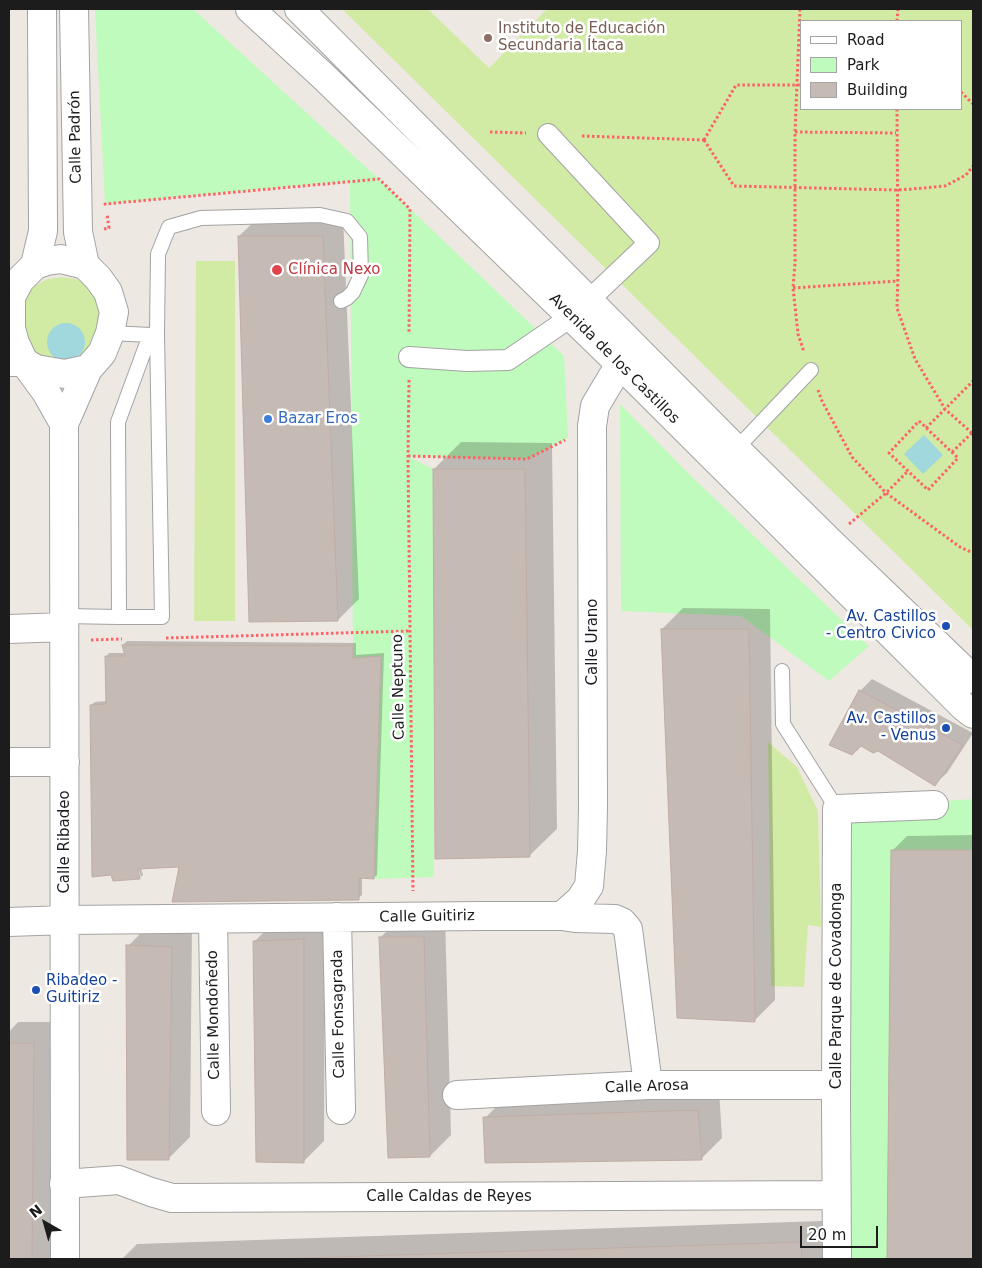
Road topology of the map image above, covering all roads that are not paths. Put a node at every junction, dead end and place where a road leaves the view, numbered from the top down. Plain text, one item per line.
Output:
1 (42, 9) edge
2 (74, 9) edge
3 (250, 9) edge
4 (299, 9) edge
5 (548, 134) road end
6 (35, 265) junction
7 (85, 266) junction
8 (10, 297) edge
9 (341, 301) dead end
10 (580, 308) junction
11 (110, 333) junction
12 (153, 334) junction
13 (409, 356) road end
14 (628, 356) junction
15 (16, 362) edge
16 (88, 369) junction
17 (811, 370) road end
18 (64, 424) junction
19 (736, 449) junction
20 (119, 616) junction
21 (72, 628) junction
22 (9, 629) edge
23 (782, 671) dead end
24 (973, 679) edge
25 (973, 714) edge
26 (9, 762) edge
27 (65, 762) junction
28 (934, 805) dead end
29 (837, 809) junction
30 (592, 851) junction
31 (562, 916) junction
32 (337, 918) junction
33 (213, 919) junction
34 (65, 920) junction
35 (615, 920) junction
36 (9, 922) edge
37 (648, 1085) junction
38 (836, 1085) junction
39 (457, 1095) dead end
40 (341, 1110) dead end
41 (216, 1111) dead end
42 (64, 1184) junction
43 (836, 1195) junction
44 (65, 1259) edge
45 (837, 1259) edge

1 - 6 street
2 - 7 street, Calle Padrón
3 - 10 street, Avenida de los Castillos
4 - 10 street, Avenida de los Castillos
5 - 10 street
6 - 7 street
6 - 8 street
7 - 11 street
8 - 15 street
9 - 12 lane
10 - 13 street
10 - 14 street, Avenida de los Castillos
11 - 12 lane
11 - 16 street
12 - 20 lane
12 - 20 lane
14 - 19 street, Avenida de los Castillos
14 - 25 street, Avenida de los Castillos
14 - 30 street, Calle Urano
15 - 16 street
15 - 18 street, Calle Ribadeo
16 - 18 street, Calle Ribadeo
17 - 19 lane
18 - 21 street, Calle Ribadeo
19 - 24 street, Avenida de los Castillos
20 - 21 lane
21 - 22 street
21 - 27 street, Calle Ribadeo
23 - 29 lane
26 - 27 street
27 - 34 street, Calle Ribadeo
28 - 29 street
29 - 38 street, Calle Parque de Covadonga
30 - 31 street, Calle Urano
30 - 35 street
31 - 32 street, Calle Guitiriz
31 - 35 street, Calle Guitiriz
32 - 33 street, Calle Guitiriz
32 - 40 street, Calle Fonsagrada
33 - 34 street, Calle Guitiriz
33 - 41 street, Calle Mondoñedo
34 - 36 street, Calle Guitiriz
34 - 42 street, Calle Ribadeo
35 - 37 street
37 - 38 street, Calle Arosa
37 - 39 street, Calle Arosa
38 - 43 street, Calle Parque de Covadonga
42 - 43 street, Calle Caldas de Reyes
42 - 44 street, Calle Ribadeo
43 - 45 street, Calle Parque de Covadonga

